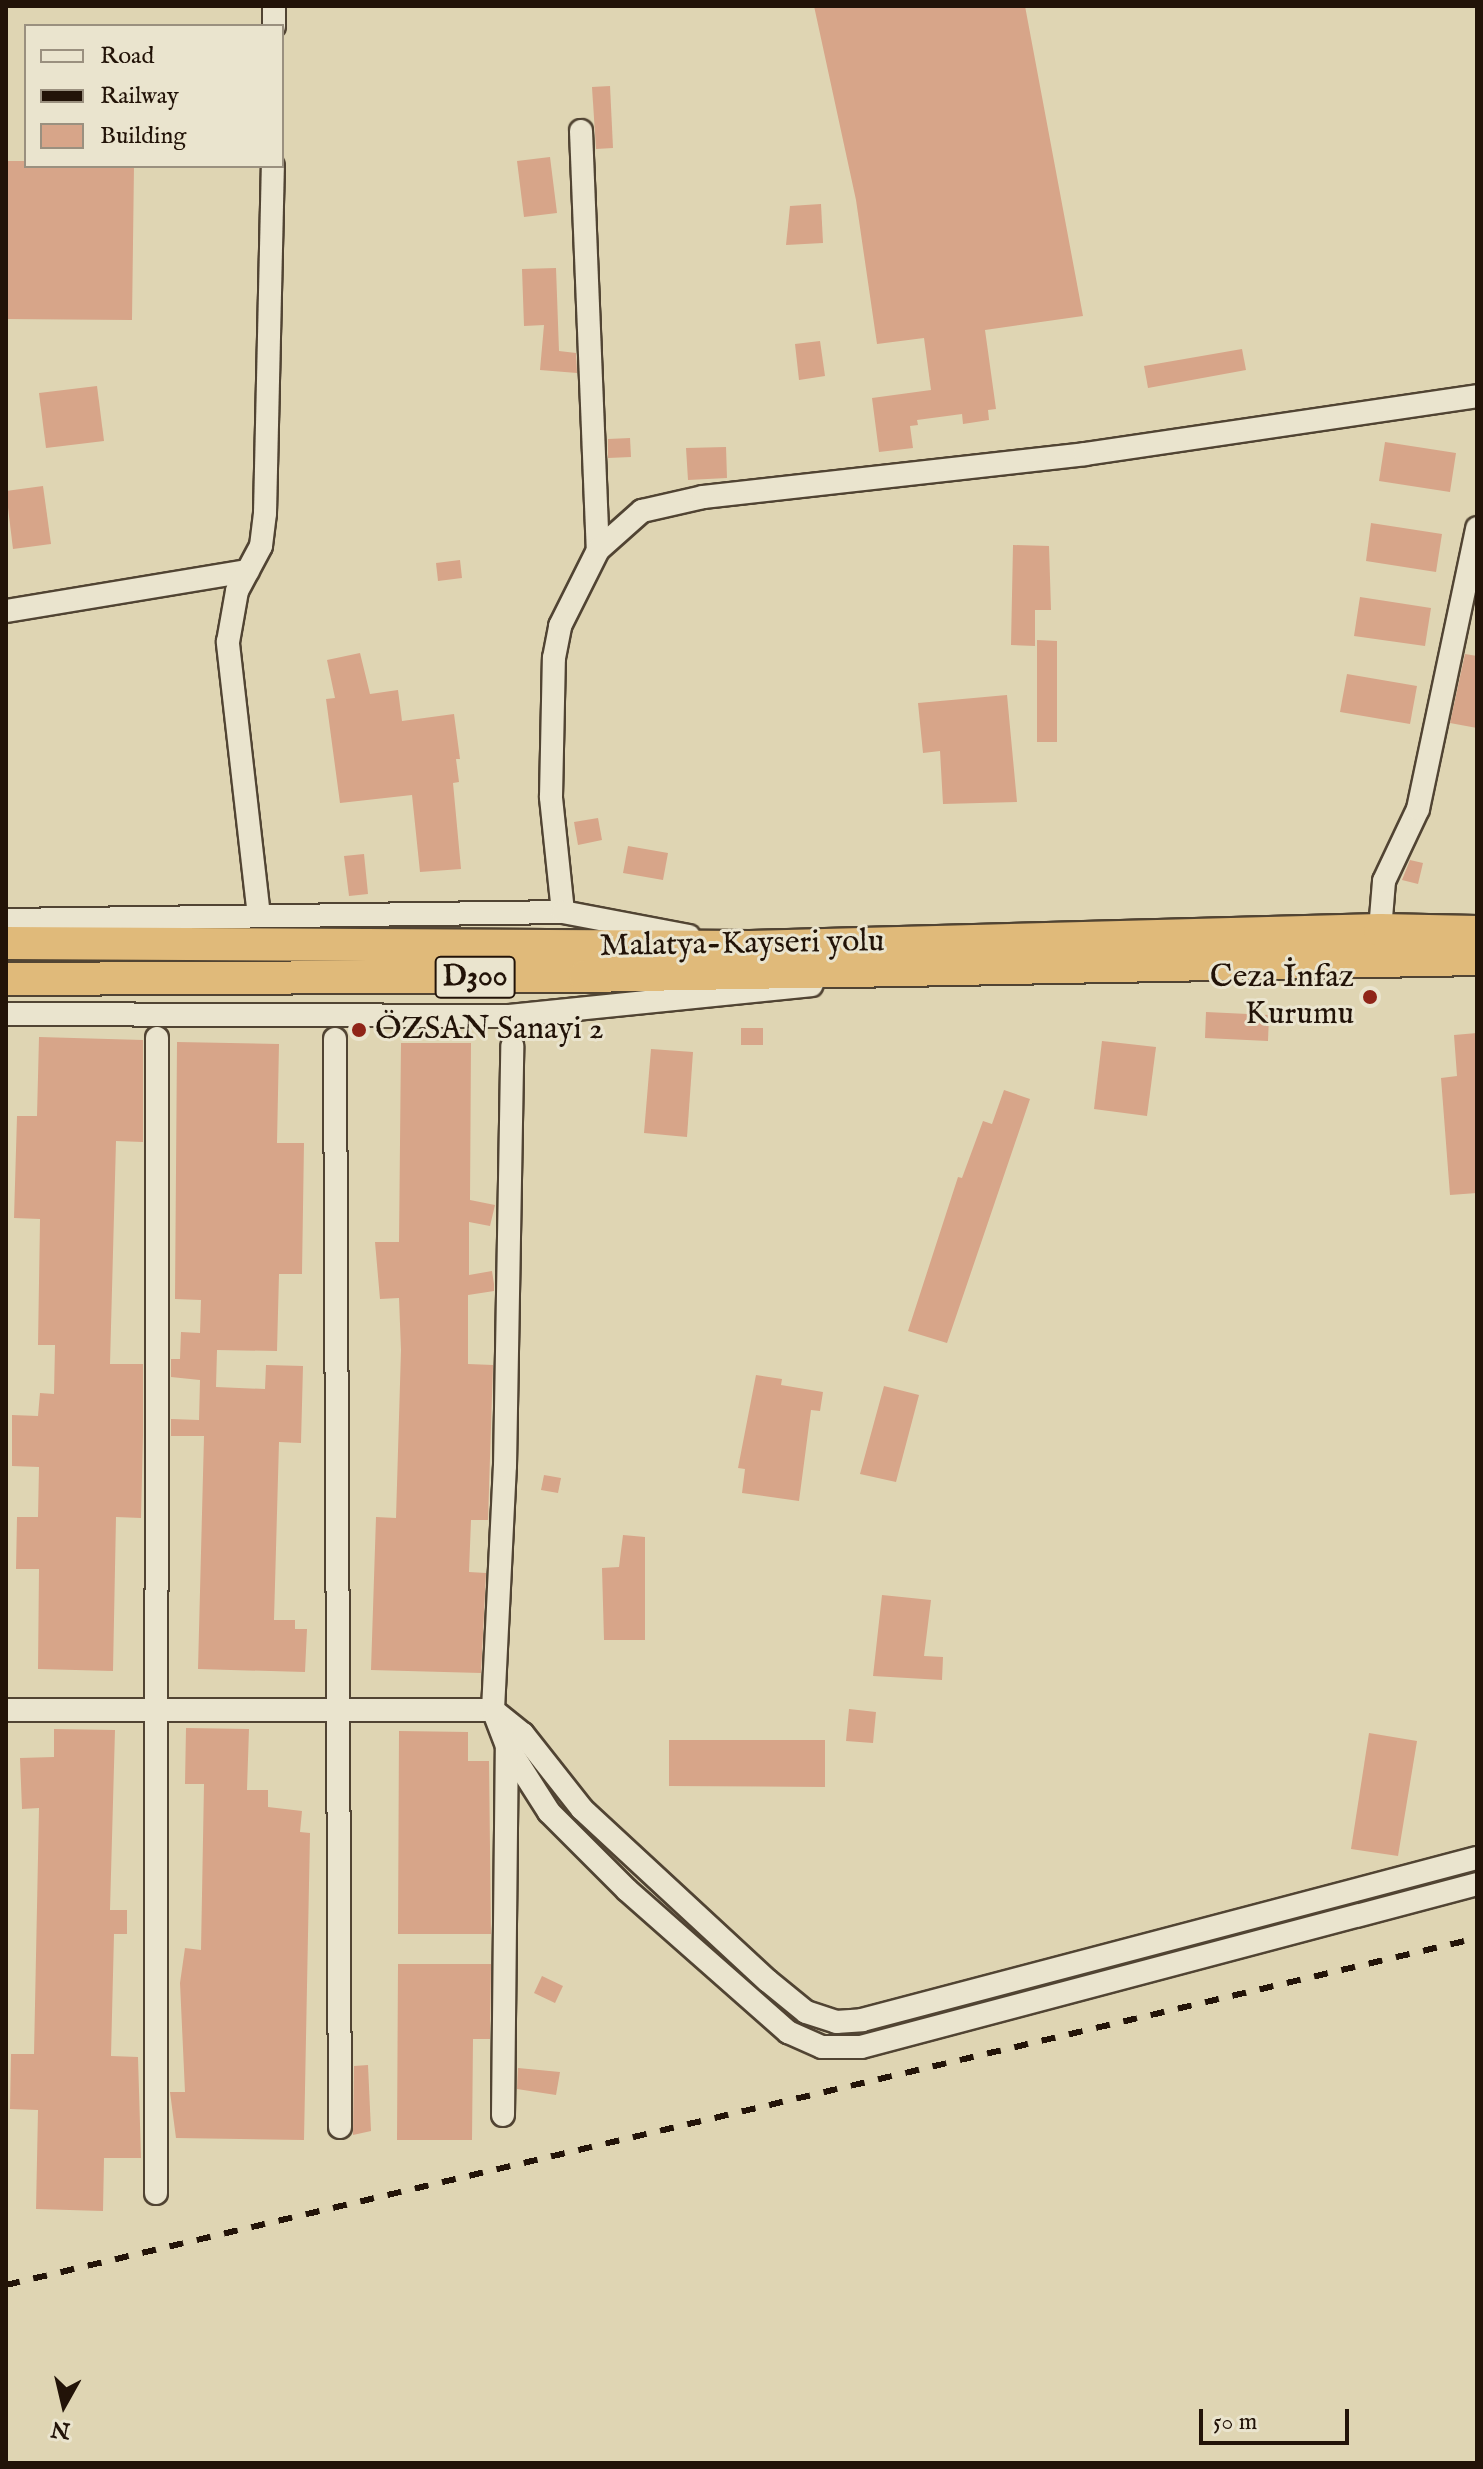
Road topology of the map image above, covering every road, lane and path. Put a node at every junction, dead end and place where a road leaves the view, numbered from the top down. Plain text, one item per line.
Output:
1 (581, 131) dead end
2 (273, 168) edge
3 (1477, 396) edge
4 (1477, 528) edge
5 (598, 550) junction
6 (248, 571) junction
7 (6, 611) edge
8 (563, 912) junction
9 (259, 916) junction
10 (6, 920) edge
11 (1477, 924) edge
12 (1380, 930) junction
13 (1477, 932) edge
14 (6, 943) edge
15 (750, 947) junction
16 (1477, 959) edge
17 (944, 971) junction
18 (6, 979) edge
19 (6, 1014) edge
20 (157, 1038) dead end
21 (335, 1039) dead end
22 (512, 1046) dead end
23 (339, 1709) junction
24 (6, 1710) edge
25 (153, 1710) junction
26 (493, 1710) junction
27 (507, 1746) junction
28 (1477, 1858) edge
29 (1477, 1884) edge
30 (503, 2115) dead end
31 (340, 2127) dead end
32 (156, 2193) dead end

1 - 5 street
2 - 6 street
3 - 5 street
4 - 12 street
5 - 8 street
6 - 7 street
6 - 9 street
8 - 9 street
8 - 15 street
9 - 10 street
11 - 12 highway
12 - 13 highway, Malatya-Kayseri yolu / D300
12 - 15 highway, Malatya-Kayseri yolu / D300
14 - 15 highway, Malatya-Kayseri yolu / D300
16 - 17 highway, D300
17 - 18 highway, D300
17 - 19 street
20 - 25 street
21 - 23 street
22 - 26 street
23 - 25 street
23 - 26 street
23 - 31 street
24 - 25 street
25 - 32 street
26 - 27 street
26 - 28 street
27 - 29 street
27 - 30 street

